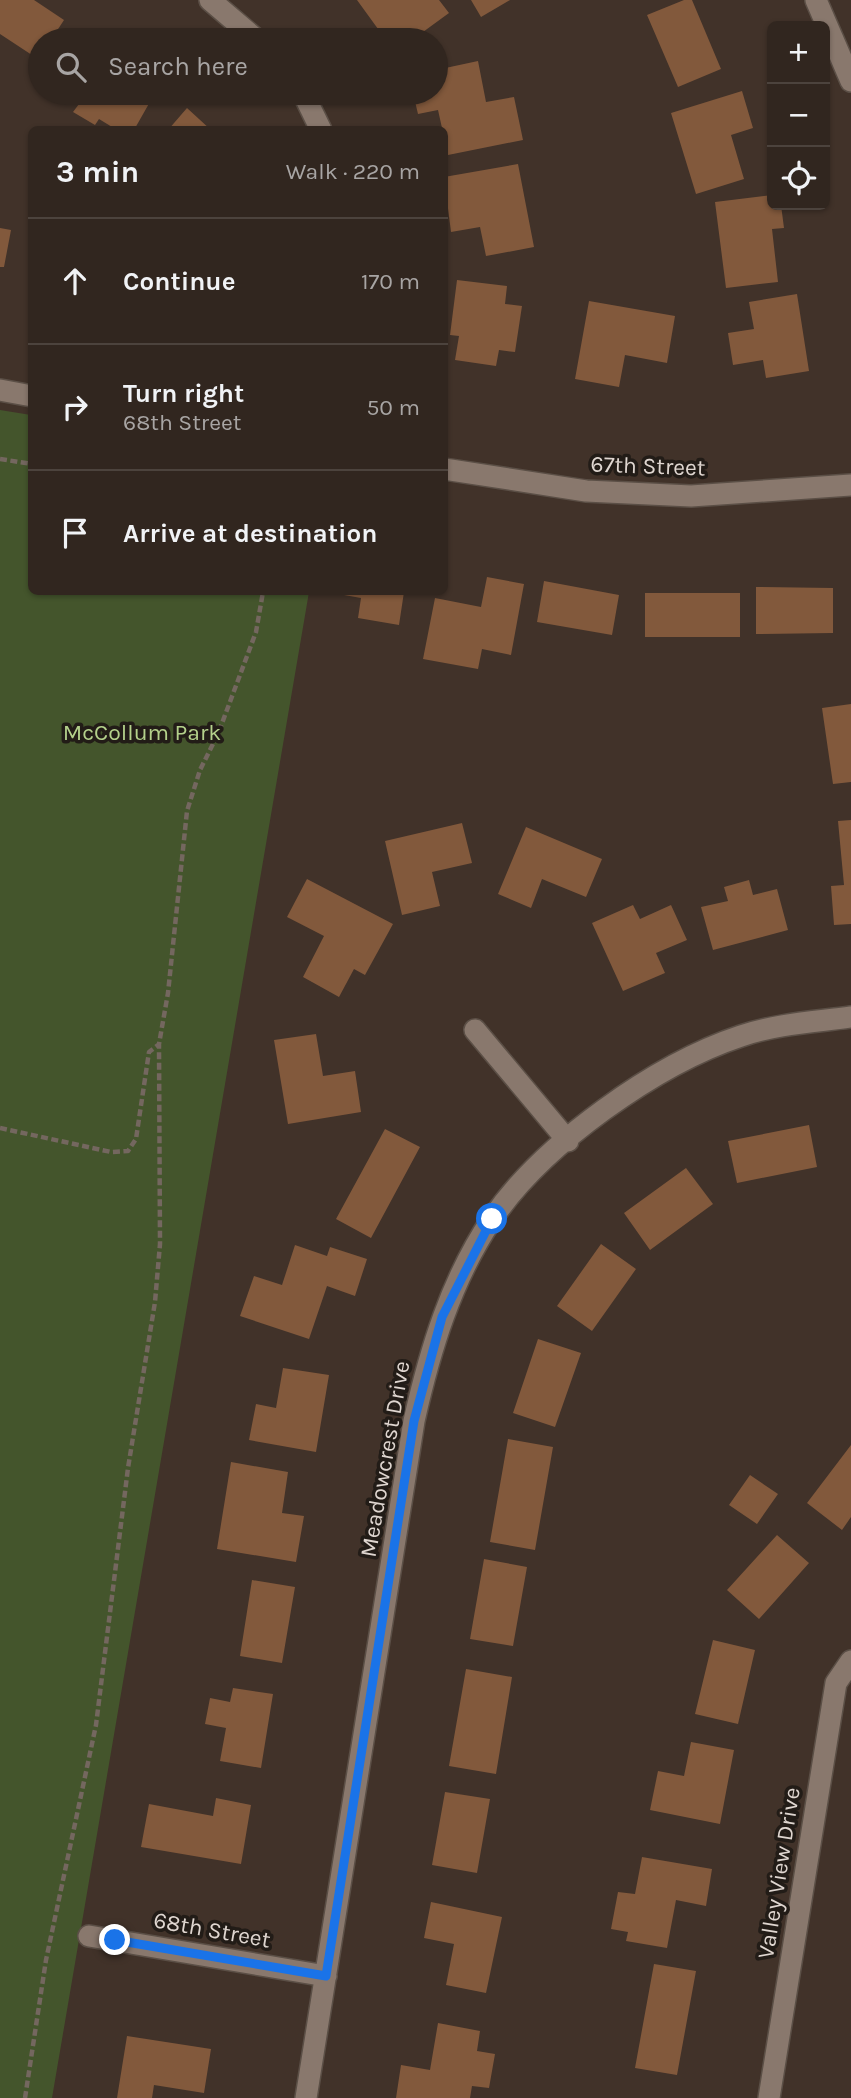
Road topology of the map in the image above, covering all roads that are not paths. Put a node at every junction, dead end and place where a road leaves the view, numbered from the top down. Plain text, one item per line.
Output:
1 (210, 0) edge
2 (816, 0) edge
3 (243, 28) edge
4 (851, 81) edge
5 (309, 105) edge
6 (319, 126) edge
7 (0, 390) edge
8 (28, 395) edge
9 (448, 470) edge
10 (851, 485) edge
11 (851, 1017) edge
12 (475, 1030) dead end
13 (568, 1141) junction
14 (851, 1661) edge
15 (89, 1936) dead end
16 (326, 1976) junction
17 (306, 2098) edge
18 (769, 2098) edge

1 - 3 street
2 - 4 street
5 - 6 street
7 - 8 street
9 - 10 street, 67th Street
11 - 13 street, Meadowcrest Drive
12 - 13 street
13 - 16 street, Meadowcrest Drive
14 - 18 street, Valley View Drive
15 - 16 street, 68th Street
16 - 17 street, Meadowcrest Drive

